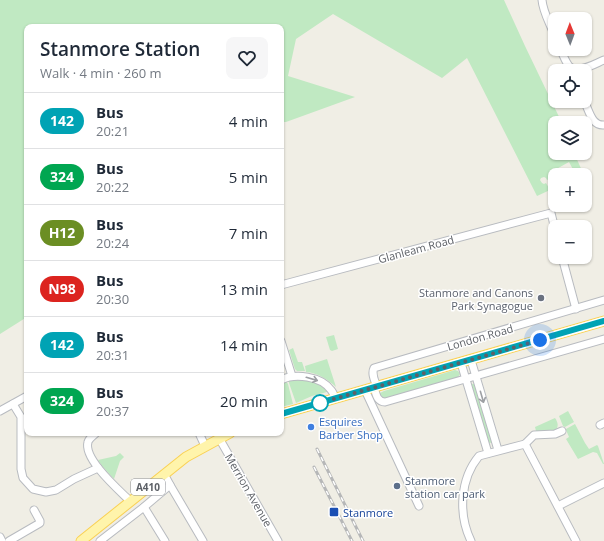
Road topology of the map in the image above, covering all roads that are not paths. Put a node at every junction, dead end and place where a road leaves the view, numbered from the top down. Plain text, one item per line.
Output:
1 (542, 0) edge
2 (548, 19) edge
3 (564, 56) edge
4 (604, 60) edge
5 (587, 108) edge
6 (604, 124) edge
7 (553, 220) edge
8 (564, 264) edge
9 (284, 284) edge
10 (604, 300) edge
11 (576, 309) junction
12 (604, 321) edge
13 (604, 338) edge
14 (284, 351) edge
15 (471, 360) junction
16 (461, 363) junction
17 (292, 376) junction
18 (476, 376) junction
19 (284, 378) edge
20 (466, 378) junction
21 (372, 388) junction
22 (24, 398) edge
23 (335, 398) junction
24 (14, 404) junction
25 (0, 411) edge
26 (284, 413) edge
27 (562, 431) dead end
28 (92, 436) edge
29 (200, 436) edge
30 (223, 436) edge
31 (219, 438) junction
32 (525, 444) junction
33 (205, 446) junction
34 (498, 450) junction
35 (488, 453) junction
36 (98, 468) junction
37 (164, 474) junction
38 (604, 483) edge
39 (170, 484) junction
40 (130, 501) junction
41 (419, 506) dead end
42 (558, 506) junction
43 (144, 507) junction
44 (34, 510) dead end
45 (0, 537) edge
46 (84, 540) edge
47 (2, 541) edge
48 (9, 541) edge
49 (100, 541) edge
50 (165, 541) edge
51 (203, 541) edge
52 (278, 541) edge
53 (470, 541) edge
54 (576, 541) edge

1 - 2 street
3 - 4 street
5 - 6 street
7 - 9 street, Glanleam Road
8 - 11 street
10 - 11 street, London Road
11 - 21 street, London Road
12 - 15 main road, London Road
13 - 18 street
14 - 17 street
15 - 16 main road, London Road
15 - 18 street
16 - 20 street
16 - 21 main road, London Road
17 - 19 street
17 -> 23 street
18 - 20 street
18 -> 34 street
20 - 21 street
20 - 35 street
21 - 23 main road, London Road
21 - 41 street
22 - 24 street
23 - 26 main road, London Road
24 - 25 street
24 - 36 street
27 - 32 street
28 - 36 street
29 - 33 street
30 - 31 main road, A410
31 - 33 main road, A410
31 - 52 street, Merrion Avenue
32 - 34 street
32 - 42 street
33 - 37 main road, A410
34 - 35 street
35 - 53 street
36 - 40 street
37 - 39 street
37 - 40 main road, A410
38 - 42 street
39 - 43 street
39 - 51 street
40 - 46 main road, A410
42 - 54 street
43 - 49 street
43 - 50 street
44 - 48 street
45 - 47 street

